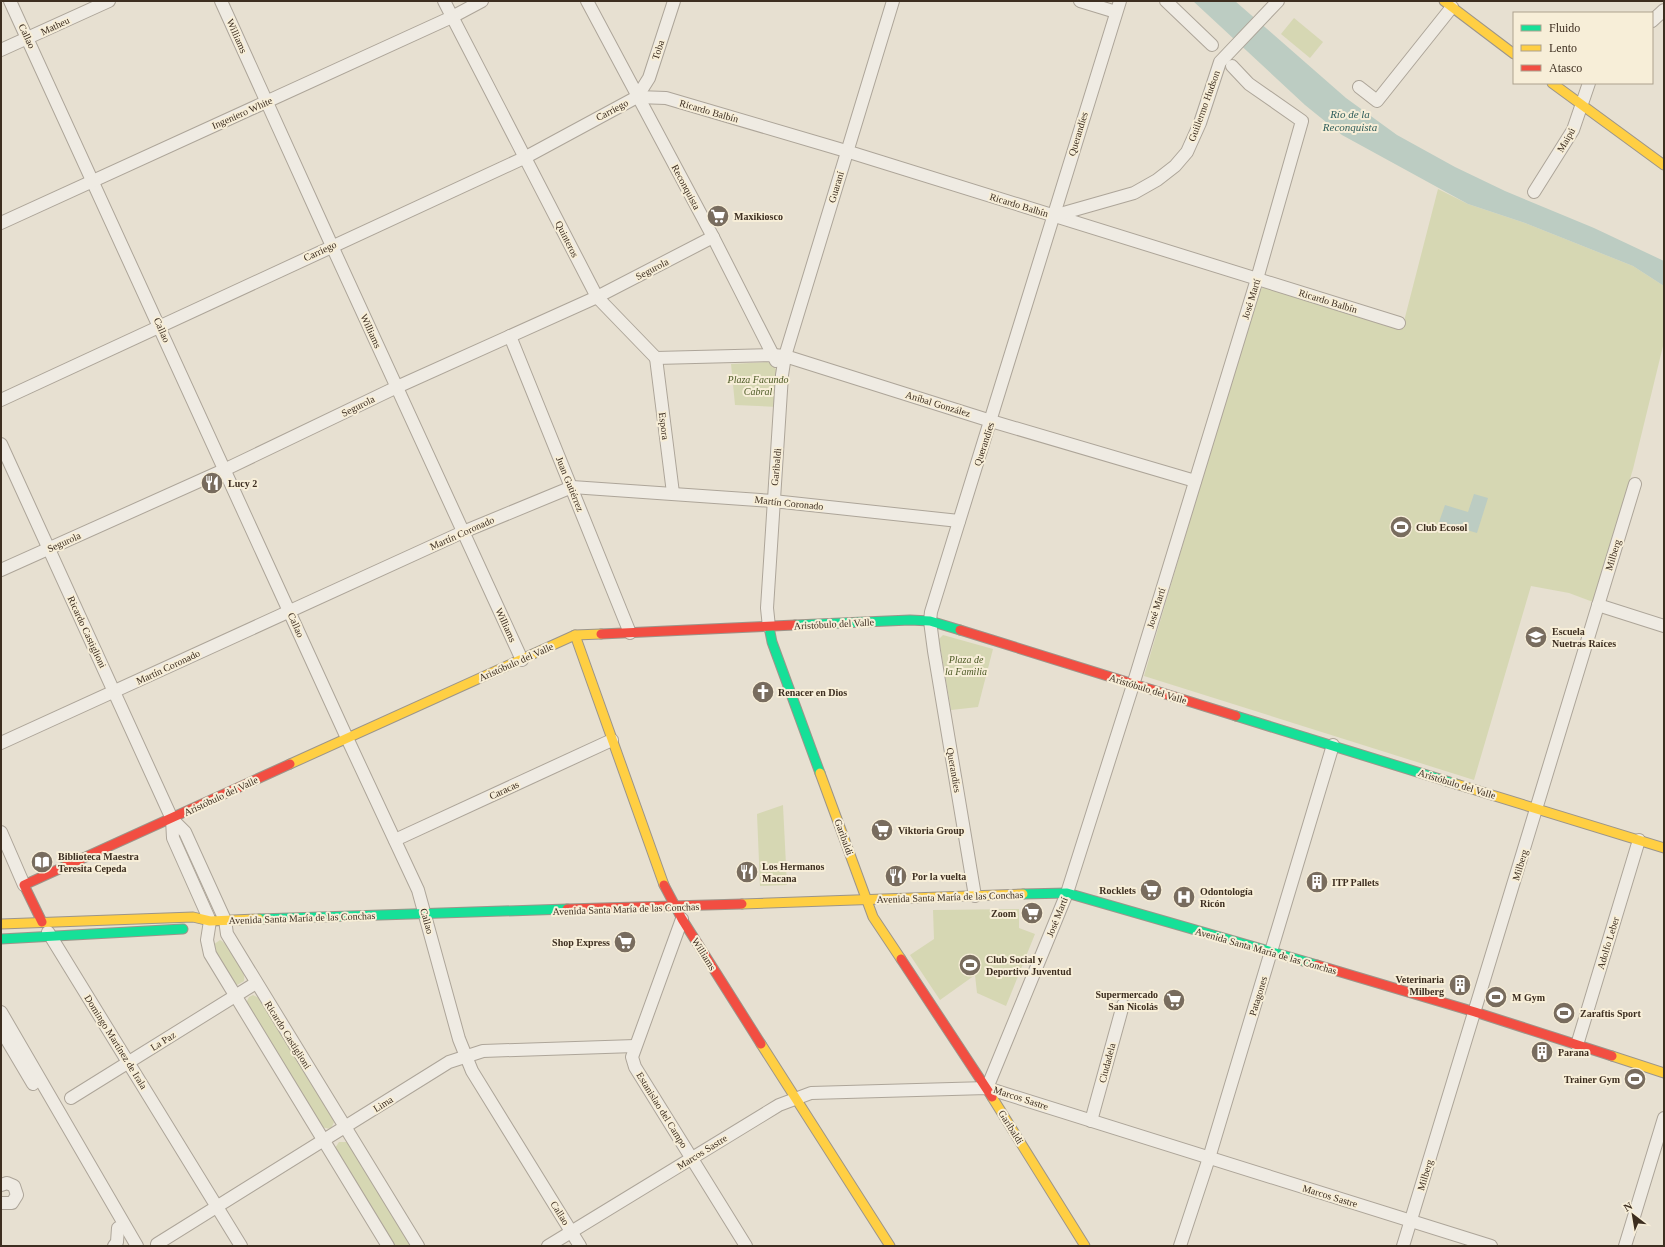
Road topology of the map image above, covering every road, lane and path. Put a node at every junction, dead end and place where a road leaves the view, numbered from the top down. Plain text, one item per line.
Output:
1 (10, 1) edge
2 (109, 1) edge
3 (221, 1) edge
4 (444, 1) edge
5 (482, 1) edge
6 (587, 1) edge
7 (674, 1) edge
8 (893, 1) edge
9 (1080, 1) edge
10 (1166, 1) edge
11 (1278, 1) edge
12 (1448, 4) edge
13 (1118, 7) edge
14 (1664, 10) edge
15 (452, 17) junction
16 (1653, 20) edge
17 (28, 38) junction
18 (1212, 45) dead end
19 (1, 50) edge
20 (1513, 53) edge
21 (1232, 66) dead end
22 (1553, 84) edge
23 (1589, 84) edge
24 (1359, 87) dead end
25 (637, 97) junction
26 (267, 103) junction
27 (1581, 105) junction
28 (846, 151) junction
29 (526, 157) junction
30 (1664, 165) edge
31 (94, 181) junction
32 (1534, 192) dead end
33 (1053, 216) junction
34 (1, 222) edge
35 (713, 238) junction
36 (332, 246) junction
37 (1257, 279) junction
38 (597, 297) junction
39 (1399, 323) dead end
40 (160, 326) junction
41 (510, 336) junction
42 (779, 356) junction
43 (656, 358) junction
44 (782, 375) joint
45 (397, 387) junction
46 (1, 400) edge
47 (991, 421) junction
48 (1, 444) edge
49 (224, 470) junction
50 (1195, 481) junction
51 (1635, 484) dead end
52 (572, 487) junction
53 (672, 493) junction
54 (773, 501) junction
55 (959, 521) junction
56 (463, 532) junction
57 (48, 548) junction
58 (1, 570) edge
59 (1598, 605) junction
60 (290, 611) junction
61 (930, 621) junction
62 (1664, 626) edge
63 (769, 627) junction
64 (630, 633) junction
65 (575, 635) junction
66 (522, 660) junction
67 (1133, 685) junction
68 (115, 691) junction
69 (347, 738) junction
70 (612, 740) junction
71 (1, 743) edge
72 (1333, 745) junction
73 (1537, 809) junction
74 (172, 819) junction
75 (1, 832) edge
76 (395, 840) junction
77 (1639, 840) junction
78 (1664, 848) edge
79 (24, 885) junction
80 (1067, 893) junction
81 (975, 896) junction
82 (867, 899) junction
83 (676, 907) junction
84 (426, 915) junction
85 (682, 919) junction
86 (224, 920) junction
87 (210, 921) junction
88 (42, 922) junction
89 (1, 924) edge
90 (50, 936) junction
91 (1, 938) edge
92 (1271, 951) junction
93 (256, 983) junction
94 (236, 996) junction
95 (1123, 1005) dead end
96 (1, 1012) edge
97 (1475, 1012) junction
98 (1, 1030) edge
99 (1577, 1045) junction
100 (635, 1046) junction
101 (466, 1056) junction
102 (129, 1062) junction
103 (1664, 1073) edge
104 (987, 1088) junction
105 (71, 1098) dead end
106 (795, 1098) junction
107 (1664, 1118) edge
108 (1091, 1121) junction
109 (345, 1128) junction
110 (324, 1141) junction
111 (692, 1158) junction
112 (1209, 1158) junction
113 (1, 1185) edge
114 (1, 1204) edge
115 (217, 1208) junction
116 (1411, 1222) junction
117 (118, 1228) junction
118 (571, 1232) junction
119 (131, 1243) edge
120 (157, 1244) dead end
121 (114, 1246) edge
122 (241, 1246) edge
123 (388, 1246) edge
124 (418, 1246) edge
125 (548, 1246) edge
126 (580, 1246) edge
127 (746, 1246) edge
128 (890, 1246) edge
129 (1085, 1246) edge
130 (1180, 1246) edge
131 (1403, 1246) edge
132 (1491, 1246) edge
133 (1625, 1246) edge

1 - 17 street, Callao
2 - 17 street, Matheu
3 - 26 street, Williams
4 - 15 street, Quinteros
5 - 15 street, Ingeniero White
6 - 25 street, Reconquista
7 - 25 street, Toba
8 - 28 street, Guaraní
9 - 13 street
10 - 18 street
11 - 33 street, Guillermo Hudson
12 - 20 street
12 - 24 street
13 - 33 street, Querandíes
14 - 16 street
15 - 26 street, Ingeniero White
15 - 29 street, Quinteros
17 - 19 street, Matheu
17 - 31 street, Callao
21 - 37 street, José Martí
22 - 27 street
23 - 27 street, Maipú
25 - 28 street, Ricardo Balbín
25 - 29 street, Carriego
25 - 35 street, Reconquista
26 - 31 street, Ingeniero White
26 - 36 street, Williams
27 - 30 street
27 - 32 street, Maipú
28 - 33 street, Ricardo Balbín
28 - 42 street, Guaraní
29 - 36 street, Carriego
29 - 38 street, Quinteros
31 - 34 street, Ingeniero White
31 - 40 street, Callao
33 - 37 street, Ricardo Balbín
33 - 47 street, Querandíes
35 - 38 street, Segurola
35 - 42 street, Reconquista
36 - 40 street, Carriego
36 - 45 street, Williams
37 - 39 street, Ricardo Balbín
37 - 50 street, José Martí
38 - 41 street, Segurola
38 - 43 street, Quinteros
40 - 46 street, Carriego
40 - 49 street, Callao
41 - 45 street, Segurola
41 - 52 street, Juan Gutiérrez
42 - 43 street
42 - 44 street, Guaraní
42 - 47 street, Aníbal González
43 - 53 street, Espora
44 - 54 street, Garibaldi
45 - 49 street, Segurola
45 - 56 street, Williams
47 - 50 street, Aníbal González
47 - 55 street, Querandíes
48 - 57 street, Ricardo Castiglioni
49 - 57 street, Segurola
49 - 60 street, Callao
50 - 67 street, José Martí
51 - 59 street, Milberg
52 - 53 street, Martín Coronado
52 - 56 street, Martín Coronado
52 - 64 street, Juan Gutiérrez
53 - 54 street, Martín Coronado
54 - 55 street, Martín Coronado
54 - 63 street, Garibaldi
55 - 61 street, Querandíes
56 - 60 street, Martín Coronado
56 - 66 street, Williams
57 - 58 street, Segurola
57 - 68 street, Ricardo Castiglioni
59 - 62 street
59 - 73 street, Milberg
60 - 68 street, Martín Coronado
60 - 69 street, Callao
61 - 63 street, Aristóbulo del Valle
61 - 67 street, Aristóbulo del Valle
61 - 81 street, Querandíes
63 - 64 street, Aristóbulo del Valle
63 - 82 street, Garibaldi
64 - 65 street, Aristóbulo del Valle
65 - 66 street, Aristóbulo del Valle
65 - 70 street, Williams
66 - 69 street, Aristóbulo del Valle
67 - 72 street, Aristóbulo del Valle
67 - 80 street, José Martí
68 - 71 street, Martín Coronado
68 - 74 street, Ricardo Castiglioni
69 - 74 street, Aristóbulo del Valle
69 - 76 street, Callao
70 - 76 street, Caracas
70 - 83 street, Williams
72 - 73 street, Aristóbulo del Valle
72 - 92 street, Patagones
73 - 77 street, Aristóbulo del Valle
73 - 97 street, Milberg
74 - 79 street, Aristóbulo del Valle
74 - 86 street, Ricardo Castiglioni
74 - 87 street, Ricardo Castiglioni
75 - 79 street, Domingo Martínez de Irala
76 - 84 street, Callao
77 - 78 street, Aristóbulo del Valle
77 - 99 street, Adolfo Leber
79 - 88 street, Domingo Martínez de Irala
80 - 81 street, Avenida Santa María de las Conchas
80 - 92 street, Avenida Santa María de las Conchas
80 - 104 street, José Martí
81 - 82 street, Avenida Santa María de las Conchas
82 - 83 street, Avenida Santa María de las Conchas
82 - 104 street, Garibaldi
83 - 84 street, Avenida Santa María de las Conchas
83 - 85 street, Williams
84 - 86 street, Avenida Santa María de las Conchas
84 - 101 street, Callao
85 - 100 street, Estanislao del Campo
85 - 106 street, Williams
86 - 87 street, Avenida Santa María de las Conchas
86 - 93 street, Ricardo Castiglioni
87 - 88 street, Avenida Santa María de las Conchas
87 - 90 street, Avenida Santa María de las Conchas
87 - 94 street
88 - 89 street, Avenida Santa María de las Conchas
88 - 90 street, Domingo Martínez de Irala
90 - 91 street, Avenida Santa María de las Conchas
90 - 102 street, Domingo Martínez de Irala
92 - 97 street, Avenida Santa María de las Conchas
92 - 112 street, Patagones
93 - 94 street, La Paz
93 - 109 street, Ricardo Castiglioni
94 - 102 street, La Paz
94 - 110 street
95 - 108 street, Ciudadela
96 - 119 street
97 - 99 street, Avenida Santa María de las Conchas
97 - 116 street, Milberg
98 - 117 street
99 - 103 street, Avenida Santa María de las Conchas
100 - 101 street, Lima
100 - 111 street, Estanislao del Campo
101 - 109 street, Lima
101 - 118 street, Callao
102 - 105 street, La Paz
102 - 115 street, Domingo Martínez de Irala
104 - 106 street, Marcos Sastre
104 - 108 street, Marcos Sastre
104 - 129 street, Garibaldi
106 - 111 street, Marcos Sastre
106 - 128 street, Williams
107 - 133 street
108 - 112 street, Marcos Sastre
109 - 110 street, Lima
109 - 124 street, Ricardo Castiglioni
110 - 115 street, Lima
110 - 123 street
111 - 118 street, Marcos Sastre
111 - 127 street, Estanislao del Campo
112 - 116 street, Marcos Sastre
112 - 130 street, Patagones
113 - 114 street
115 - 120 street, Lima
115 - 122 street, Domingo Martínez de Irala
116 - 131 street, Milberg
116 - 132 street, Marcos Sastre
117 - 119 street
117 - 121 street
118 - 125 street, Marcos Sastre
118 - 126 street, Callao

